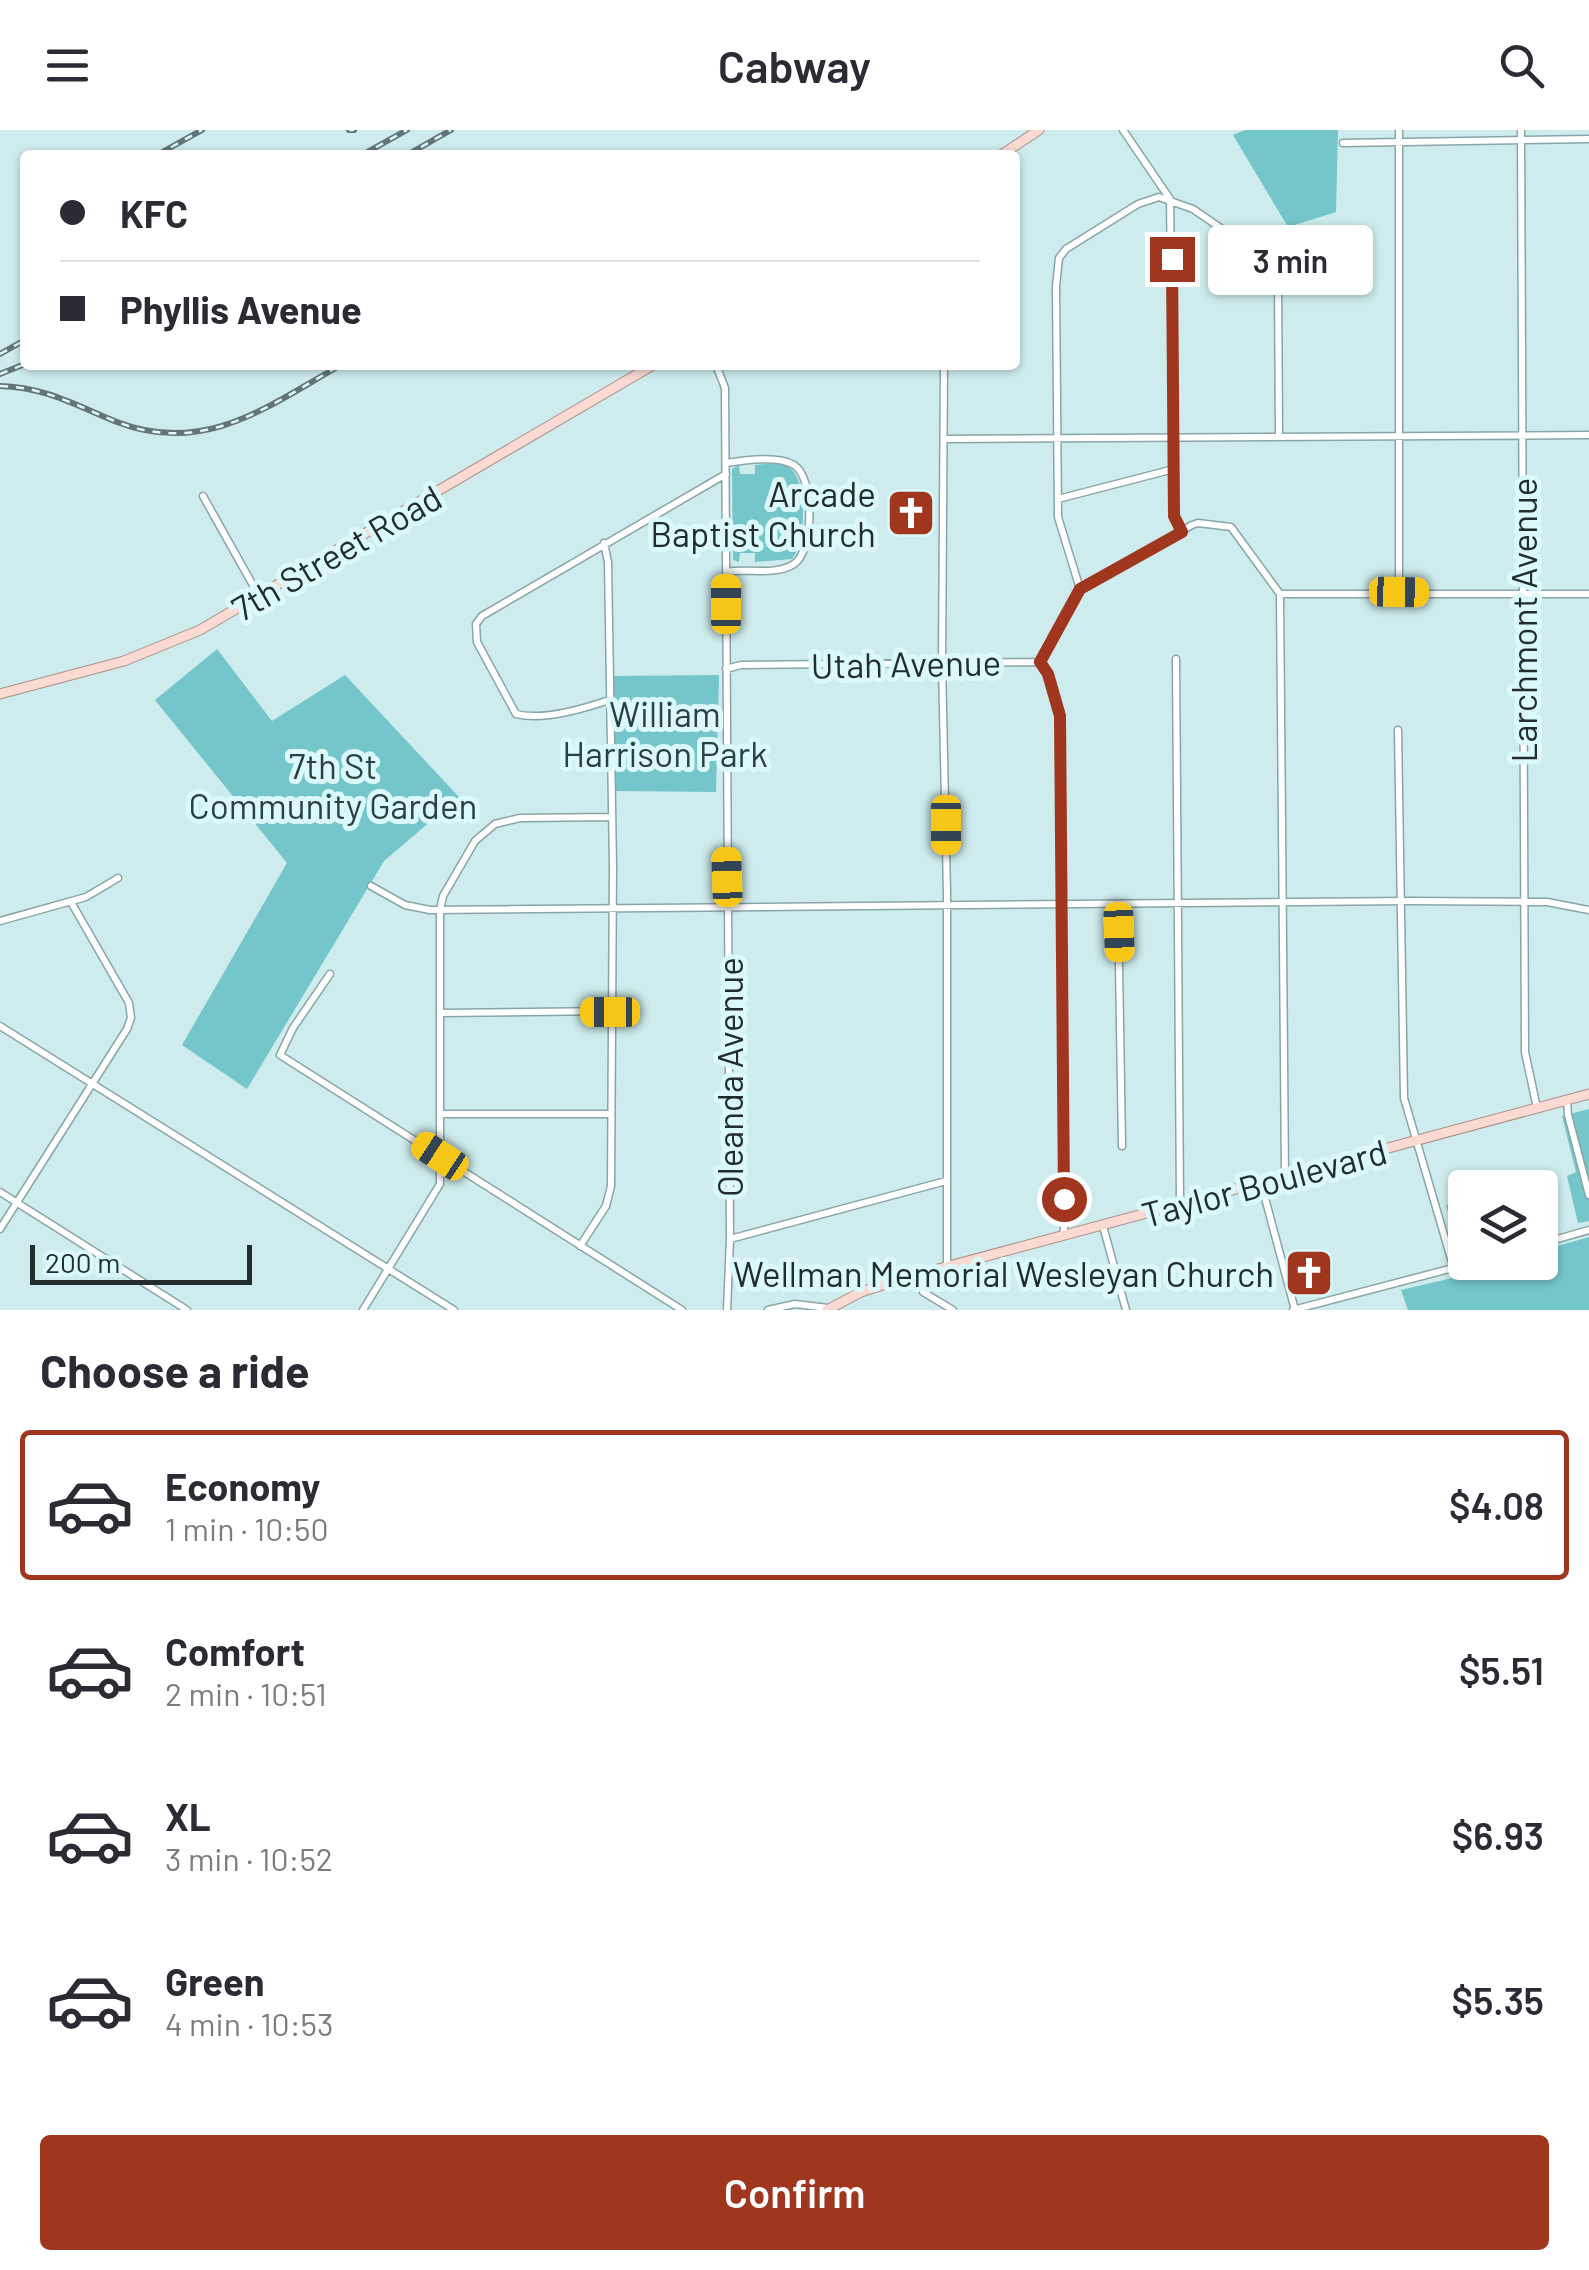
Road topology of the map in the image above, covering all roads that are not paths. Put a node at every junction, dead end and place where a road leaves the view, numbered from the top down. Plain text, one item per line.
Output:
1 (1038, 130) edge
2 (1124, 130) edge
3 (1398, 130) edge
4 (1521, 130) edge
5 (1589, 139) edge
6 (1521, 140) junction
7 (1343, 142) dead end
8 (1398, 143) junction
9 (1008, 150) edge
10 (1170, 198) junction
11 (645, 370) edge
12 (718, 370) edge
13 (944, 370) edge
14 (1279, 436) junction
15 (1400, 436) junction
16 (1522, 436) junction
17 (1589, 436) edge
18 (1057, 437) junction
19 (1173, 437) junction
20 (944, 439) junction
21 (725, 463) junction
22 (1174, 469) junction
23 (726, 474) junction
24 (203, 496) dead end
25 (1058, 500) junction
26 (1182, 532) junction
27 (604, 543) junction
28 (726, 572) junction
29 (1080, 589) junction
30 (1399, 592) junction
31 (1280, 594) junction
32 (1522, 594) junction
33 (1589, 594) edge
34 (260, 597) junction
35 (1176, 659) dead end
36 (1040, 662) junction
37 (942, 664) junction
38 (726, 669) junction
39 (0, 694) edge
40 (609, 700) junction
41 (1398, 730) dead end
42 (611, 817) junction
43 (118, 878) dead end
44 (371, 886) dead end
45 (70, 902) junction
46 (1402, 902) junction
47 (1524, 902) junction
48 (1282, 903) junction
49 (1118, 904) junction
50 (1178, 904) junction
51 (946, 905) junction
52 (1061, 905) junction
53 (728, 908) junction
54 (611, 909) junction
55 (440, 910) junction
56 (1589, 910) edge
57 (0, 921) edge
58 (330, 974) dead end
59 (610, 1012) junction
60 (441, 1013) junction
61 (0, 1026) edge
62 (93, 1084) junction
63 (1589, 1094) edge
64 (1567, 1100) junction
65 (1537, 1108) junction
66 (441, 1114) junction
67 (611, 1114) junction
68 (1417, 1140) junction
69 (1122, 1146) dead end
70 (440, 1156) junction
71 (1285, 1176) junction
72 (946, 1180) junction
73 (1261, 1183) junction
74 (0, 1192) edge
75 (1589, 1195) edge
76 (16, 1202) junction
77 (1180, 1205) junction
78 (1102, 1226) junction
79 (0, 1229) edge
80 (1589, 1230) edge
81 (1064, 1235) junction
82 (730, 1239) junction
83 (1558, 1239) edge
84 (580, 1246) junction
85 (1448, 1248) edge
86 (948, 1266) junction
87 (389, 1268) junction
88 (1448, 1271) edge
89 (918, 1274) junction
90 (828, 1309) edge
91 (187, 1310) edge
92 (362, 1310) edge
93 (454, 1310) edge
94 (682, 1310) edge
95 (727, 1310) edge
96 (768, 1310) edge
97 (954, 1310) edge
98 (1126, 1310) edge
99 (1294, 1310) edge

1 - 9 main road
2 - 10 street
3 - 8 street
4 - 6 street, Larchmont Avenue
5 - 6 street
6 - 8 street
6 - 16 street, Larchmont Avenue
7 - 8 street
8 - 15 street
10 - 14 street
10 - 18 street
10 - 19 street
11 - 34 main road, 7th Street Road
12 - 21 street, Oleanda Avenue
13 - 20 street
14 - 15 street
14 - 19 street
15 - 16 street
15 - 30 street
16 - 17 street
16 - 32 street, Larchmont Avenue
18 - 19 street
18 - 20 street
18 - 25 street
19 - 22 street
20 - 37 street
21 - 23 street, Oleanda Avenue
21 - 28 street
22 - 25 street
22 - 26 street
23 - 27 street
23 - 28 street, Oleanda Avenue
24 - 34 street
25 - 29 street
26 - 29 street
26 - 31 street
27 - 40 street
27 - 40 street
28 - 38 street, Oleanda Avenue
29 - 36 street, Utah Avenue
30 - 31 street
30 - 32 street
31 - 48 street
32 - 33 street
32 - 47 street, Larchmont Avenue
34 - 39 main road, 7th Street Road
35 - 50 street
36 - 37 street, Utah Avenue
36 - 52 street
37 - 38 street, Utah Avenue
37 - 51 street
38 - 53 street, Oleanda Avenue
40 - 42 street
41 - 46 street
42 - 54 street
42 - 55 street
43 - 45 street
44 - 55 street
45 - 57 street
45 - 62 street
46 - 47 street
46 - 48 street
46 - 68 street
47 - 56 street
47 - 65 street, Larchmont Avenue
48 - 50 street
48 - 71 street
49 - 50 street
49 - 52 street
49 - 69 street
50 - 77 street
51 - 52 street
51 - 53 street
51 - 72 street
52 - 81 street
53 - 54 street
53 - 82 street, Oleanda Avenue
54 - 55 street
54 - 59 street
55 - 60 street
58 - 70 street
59 - 60 street
59 - 67 street
60 - 66 street
61 - 62 street
62 - 76 street
62 - 87 street
63 - 64 main road, Taylor Boulevard
64 - 65 main road, Taylor Boulevard
64 - 75 street
65 - 68 main road, Taylor Boulevard
66 - 67 street
66 - 70 street
67 - 84 street
68 - 71 main road, Taylor Boulevard
68 - 85 street
70 - 84 street
70 - 87 street
71 - 73 main road, Taylor Boulevard
72 - 82 street
72 - 86 street
73 - 77 main road, Taylor Boulevard
73 - 99 street
74 - 76 street
76 - 79 street
76 - 91 street
77 - 78 main road, Taylor Boulevard
78 - 81 main road, Taylor Boulevard
78 - 98 street
80 - 83 street
81 - 86 main road, Taylor Boulevard
82 - 95 street, Oleanda Avenue
84 - 94 street
86 - 89 main road, Taylor Boulevard
87 - 92 street
87 - 93 street
88 - 99 street
89 - 90 main road, Taylor Boulevard
89 - 97 street
90 - 96 street

